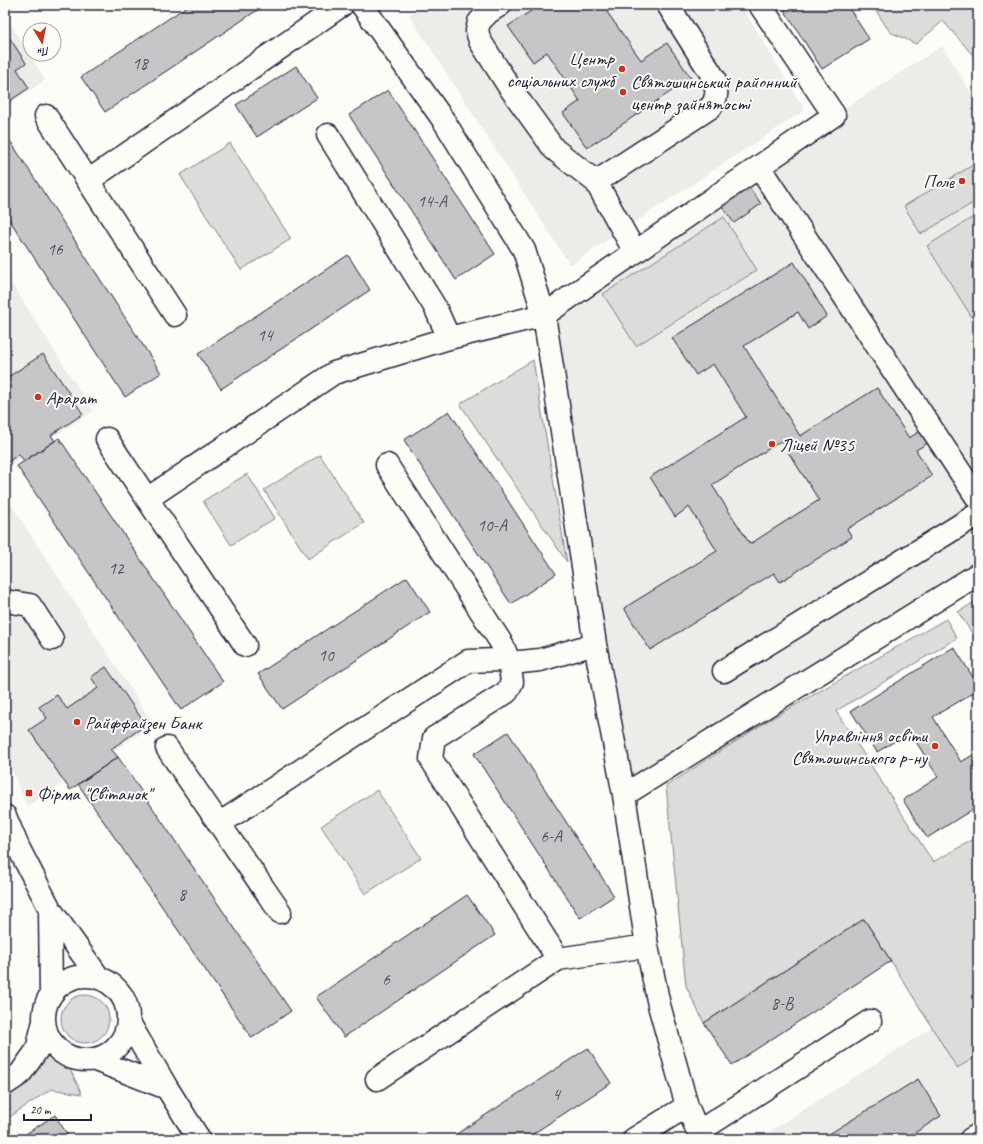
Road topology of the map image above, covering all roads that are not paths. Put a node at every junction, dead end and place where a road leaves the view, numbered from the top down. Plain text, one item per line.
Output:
1 (342, 5) edge
2 (362, 5) edge
3 (500, 5) edge
4 (668, 5) edge
5 (760, 5) edge
6 (46, 116) dead end
7 (328, 135) dead end
8 (759, 167) junction
9 (88, 181) junction
10 (596, 182) junction
11 (636, 252) junction
12 (175, 315) dead end
13 (544, 315) junction
14 (449, 338) junction
15 (107, 439) dead end
16 (387, 465) dead end
17 (147, 499) junction
18 (978, 499) edge
19 (978, 514) edge
20 (978, 574) edge
21 (5, 601) edge
22 (52, 639) dead end
23 (595, 644) junction
24 (245, 645) dead end
25 (509, 661) junction
26 (724, 671) dead end
27 (167, 748) dead end
28 (624, 795) junction
29 (5, 816) edge
30 (219, 824) junction
31 (50, 909) junction
32 (280, 912) dead end
33 (647, 946) junction
34 (558, 959) junction
35 (99, 978) junction
36 (51, 995) junction
37 (44, 1021) junction
38 (128, 1021) junction
39 (870, 1022) dead end
40 (92, 1059) junction
41 (377, 1079) dead end
42 (5, 1084) edge
43 (167, 1088) junction
44 (688, 1106) junction
45 (978, 1135) edge
46 (700, 1136) edge
47 (199, 1139) edge
48 (634, 1139) edge
49 (971, 1139) edge

1 - 9 street
2 - 13 street
3 - 10 street
4 - 10 street
5 - 8 street
6 - 9 street
7 - 14 street
8 - 11 street
8 - 18 street
9 - 12 street
10 - 11 street
11 - 13 street
13 - 14 street
13 - 23 street
14 - 17 street
15 - 17 street
16 - 25 street
17 - 24 street
19 - 26 street
20 - 28 street
21 - 22 street
23 - 25 street
23 - 28 street
25 - 30 street
25 - 34 street
27 - 30 street
28 - 33 street
29 - 31 street
30 - 32 street
31 - 35 street
31 - 36 street
33 - 34 street
33 - 44 street
34 - 41 street
35 - 36 street
35 - 38 street
36 - 37 street
37 - 40 street
37 - 42 street
38 - 40 street
38 - 43 street
39 - 46 street
40 - 43 street
43 - 47 street
44 - 46 street
44 - 48 street
45 - 49 street

